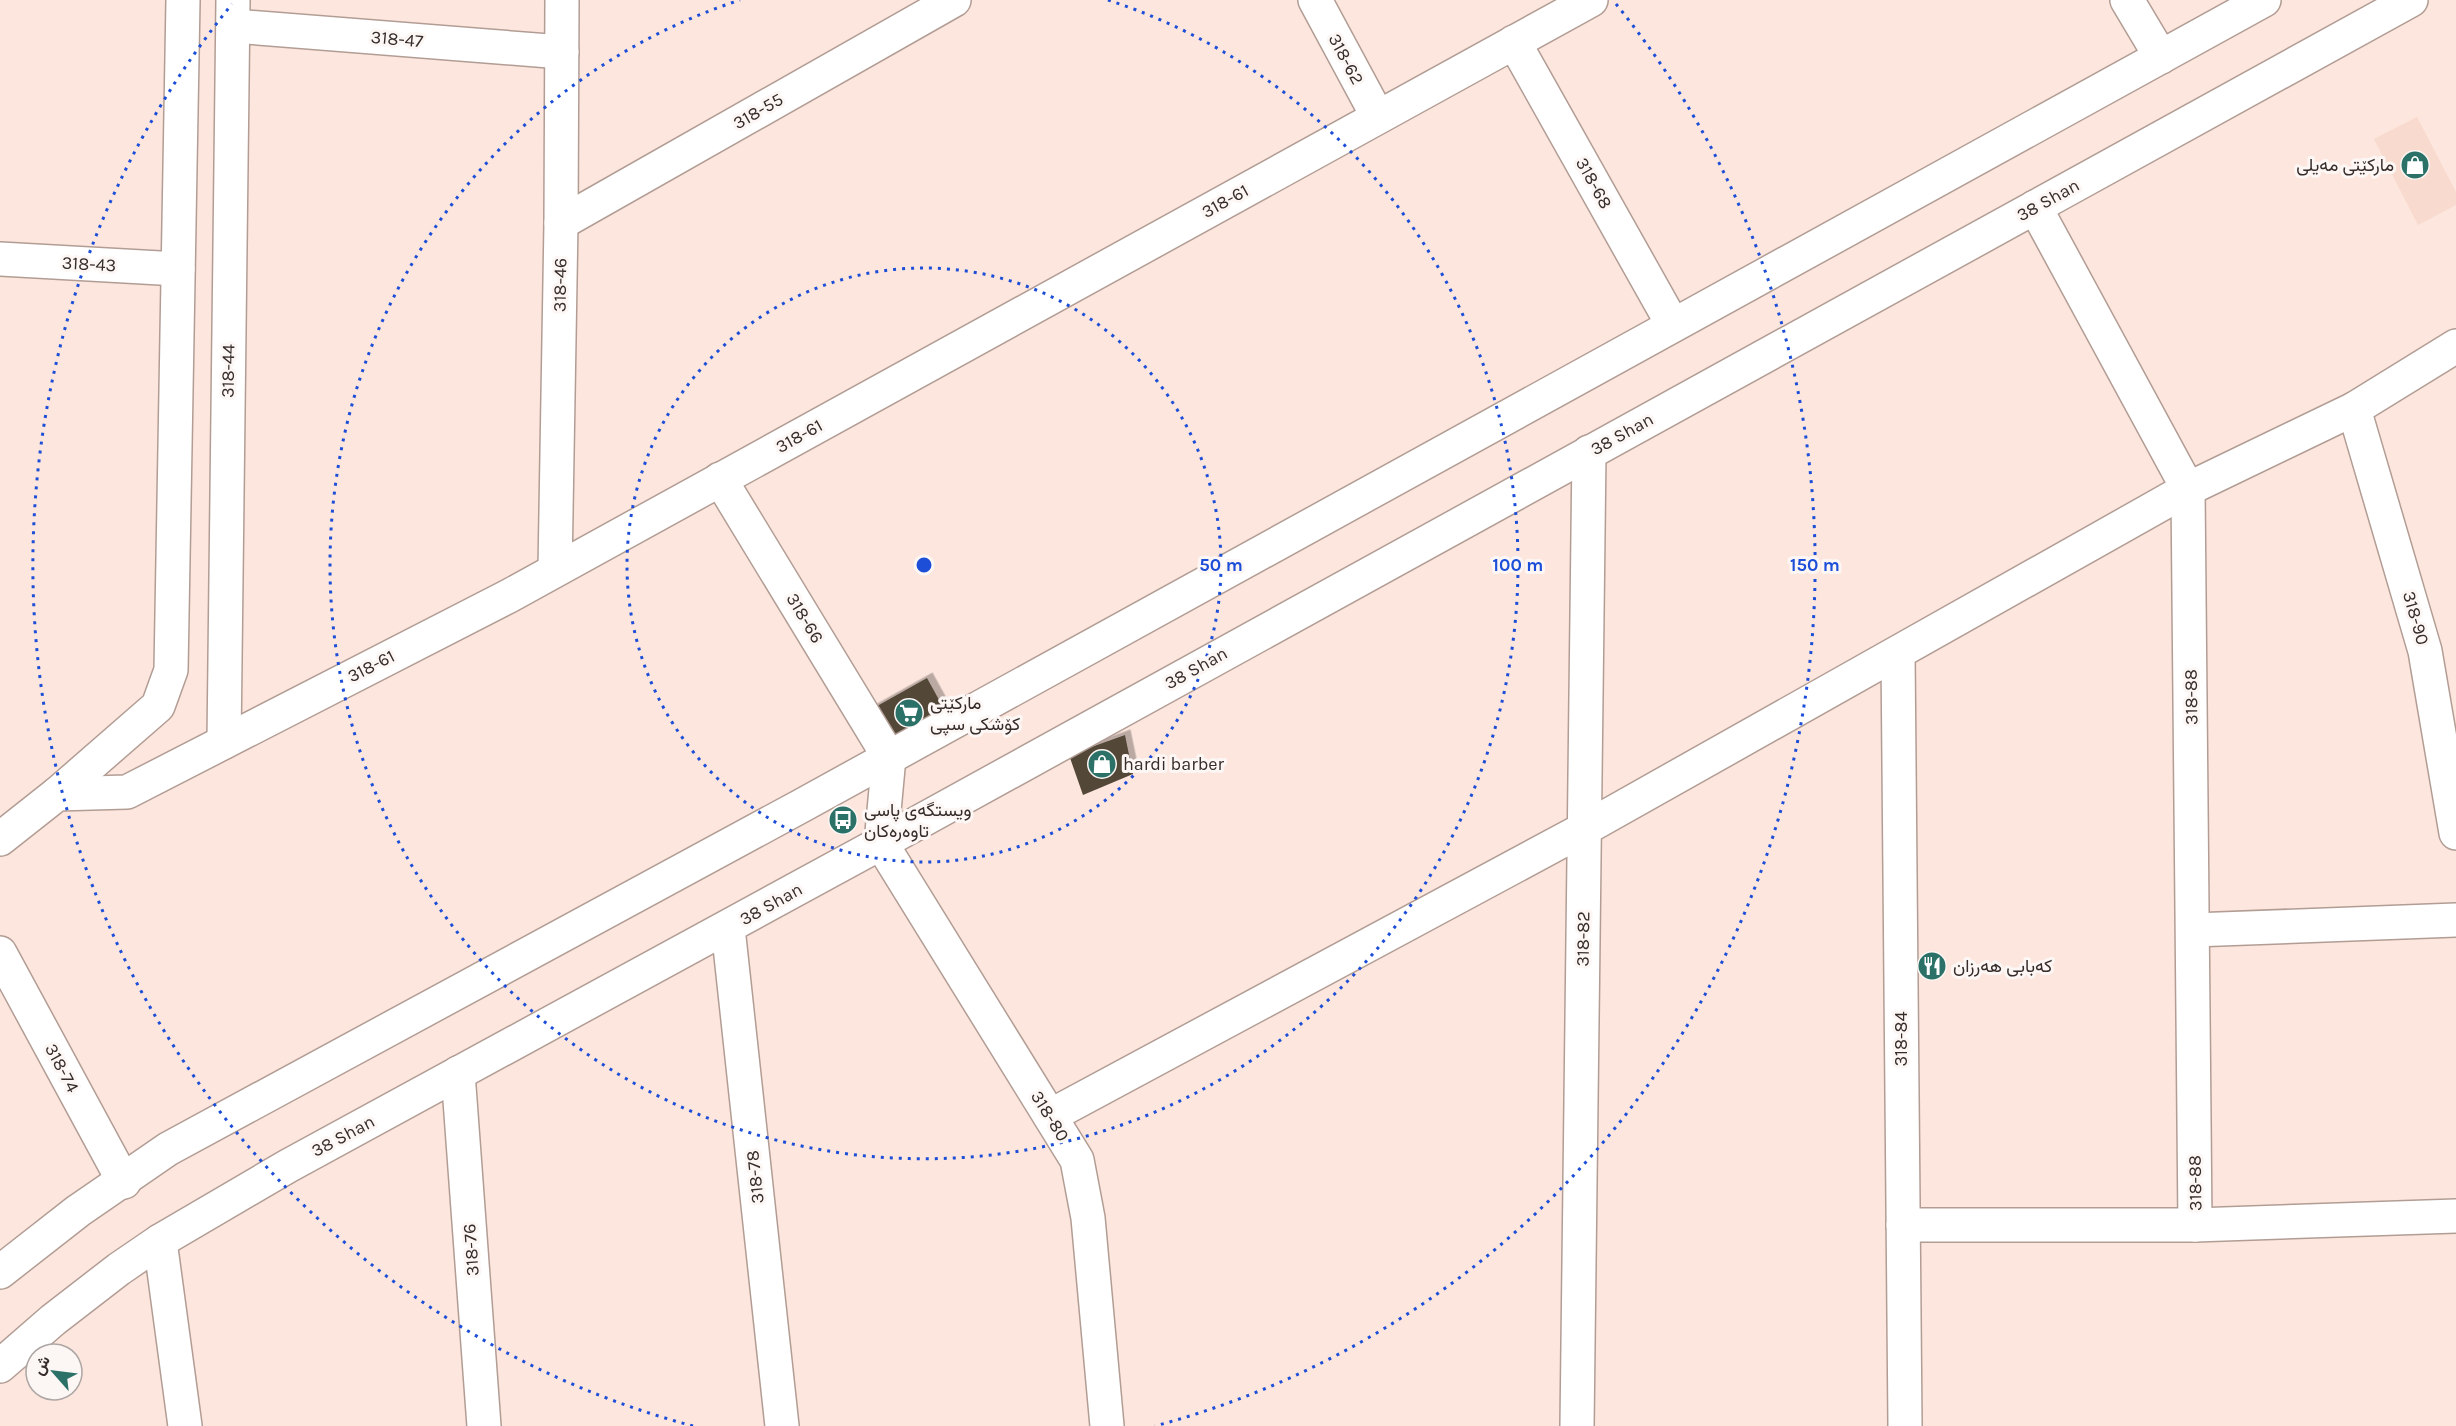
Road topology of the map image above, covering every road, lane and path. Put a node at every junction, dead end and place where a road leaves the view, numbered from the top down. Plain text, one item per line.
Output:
1 (183, 0) edge
2 (562, 0) edge
3 (954, 0) edge
4 (1315, 0) edge
5 (1591, 0) edge
6 (2127, 0) edge
7 (2264, 0) edge
8 (2411, 0) edge
9 (233, 13) edge
10 (1514, 42) junction
11 (562, 52) junction
12 (2161, 57) junction
13 (1378, 117) junction
14 (2036, 207) junction
15 (561, 223) junction
16 (0, 259) edge
17 (178, 269) junction
18 (1673, 325) junction
19 (2456, 346) edge
20 (2354, 409) junction
21 (1588, 452) junction
22 (720, 479) junction
23 (2188, 489) junction
24 (555, 570) junction
25 (1898, 653) junction
26 (224, 742) junction
27 (889, 757) junction
28 (57, 794) junction
29 (1584, 829) junction
30 (2456, 833) edge
31 (0, 839) edge
32 (881, 843) junction
33 (2456, 920) edge
34 (728, 927) junction
35 (2193, 930) junction
36 (0, 953) edge
37 (458, 1073) junction
38 (1050, 1116) junction
39 (124, 1182) junction
40 (2456, 1216) edge
41 (1903, 1225) junction
42 (2195, 1225) junction
43 (160, 1241) junction
44 (0, 1272) edge
45 (0, 1366) edge
46 (184, 1426) edge
47 (484, 1426) edge
48 (782, 1426) edge
49 (1107, 1426) edge
50 (1577, 1426) edge
51 (1905, 1426) edge

1 - 17 street
2 - 11 street, 318-46
3 - 15 street, 318-55
4 - 13 street, 318-62
5 - 10 street, 318-61
6 - 12 street
7 - 12 street
8 - 14 street, 38 Shan
9 - 11 street, 318-47
9 - 26 street, 318-44
10 - 13 street, 318-61
10 - 18 street, 318-68
11 - 15 street, 318-46
12 - 18 street
13 - 22 street, 318-61
14 - 21 street, 38 Shan
14 - 23 street, 318-88
15 - 24 street, 318-46
16 - 17 street, 318-43
17 - 28 street
18 - 27 street
19 - 20 street
20 - 23 street
20 - 30 street, 318-90
21 - 29 street, 318-82
21 - 32 street, 38 Shan
22 - 24 street, 318-61
22 - 27 street, 318-66
23 - 25 street
23 - 35 street, 318-88
24 - 26 street, 318-61
25 - 29 street
25 - 41 street, 318-84
26 - 28 street, 318-61
27 - 32 street
27 - 39 street
28 - 31 street
29 - 38 street
29 - 50 street, 318-82
32 - 34 street, 38 Shan
32 - 38 street, 318-80
33 - 35 street
34 - 37 street, 38 Shan
34 - 48 street, 318-78
35 - 42 street, 318-88
36 - 39 street, 318-74
37 - 43 street, 38 Shan
37 - 47 street, 318-76
38 - 49 street, 318-80
39 - 44 street
40 - 42 street
41 - 42 street
41 - 51 street, 318-84
43 - 45 street, 38 Shan
43 - 46 street

